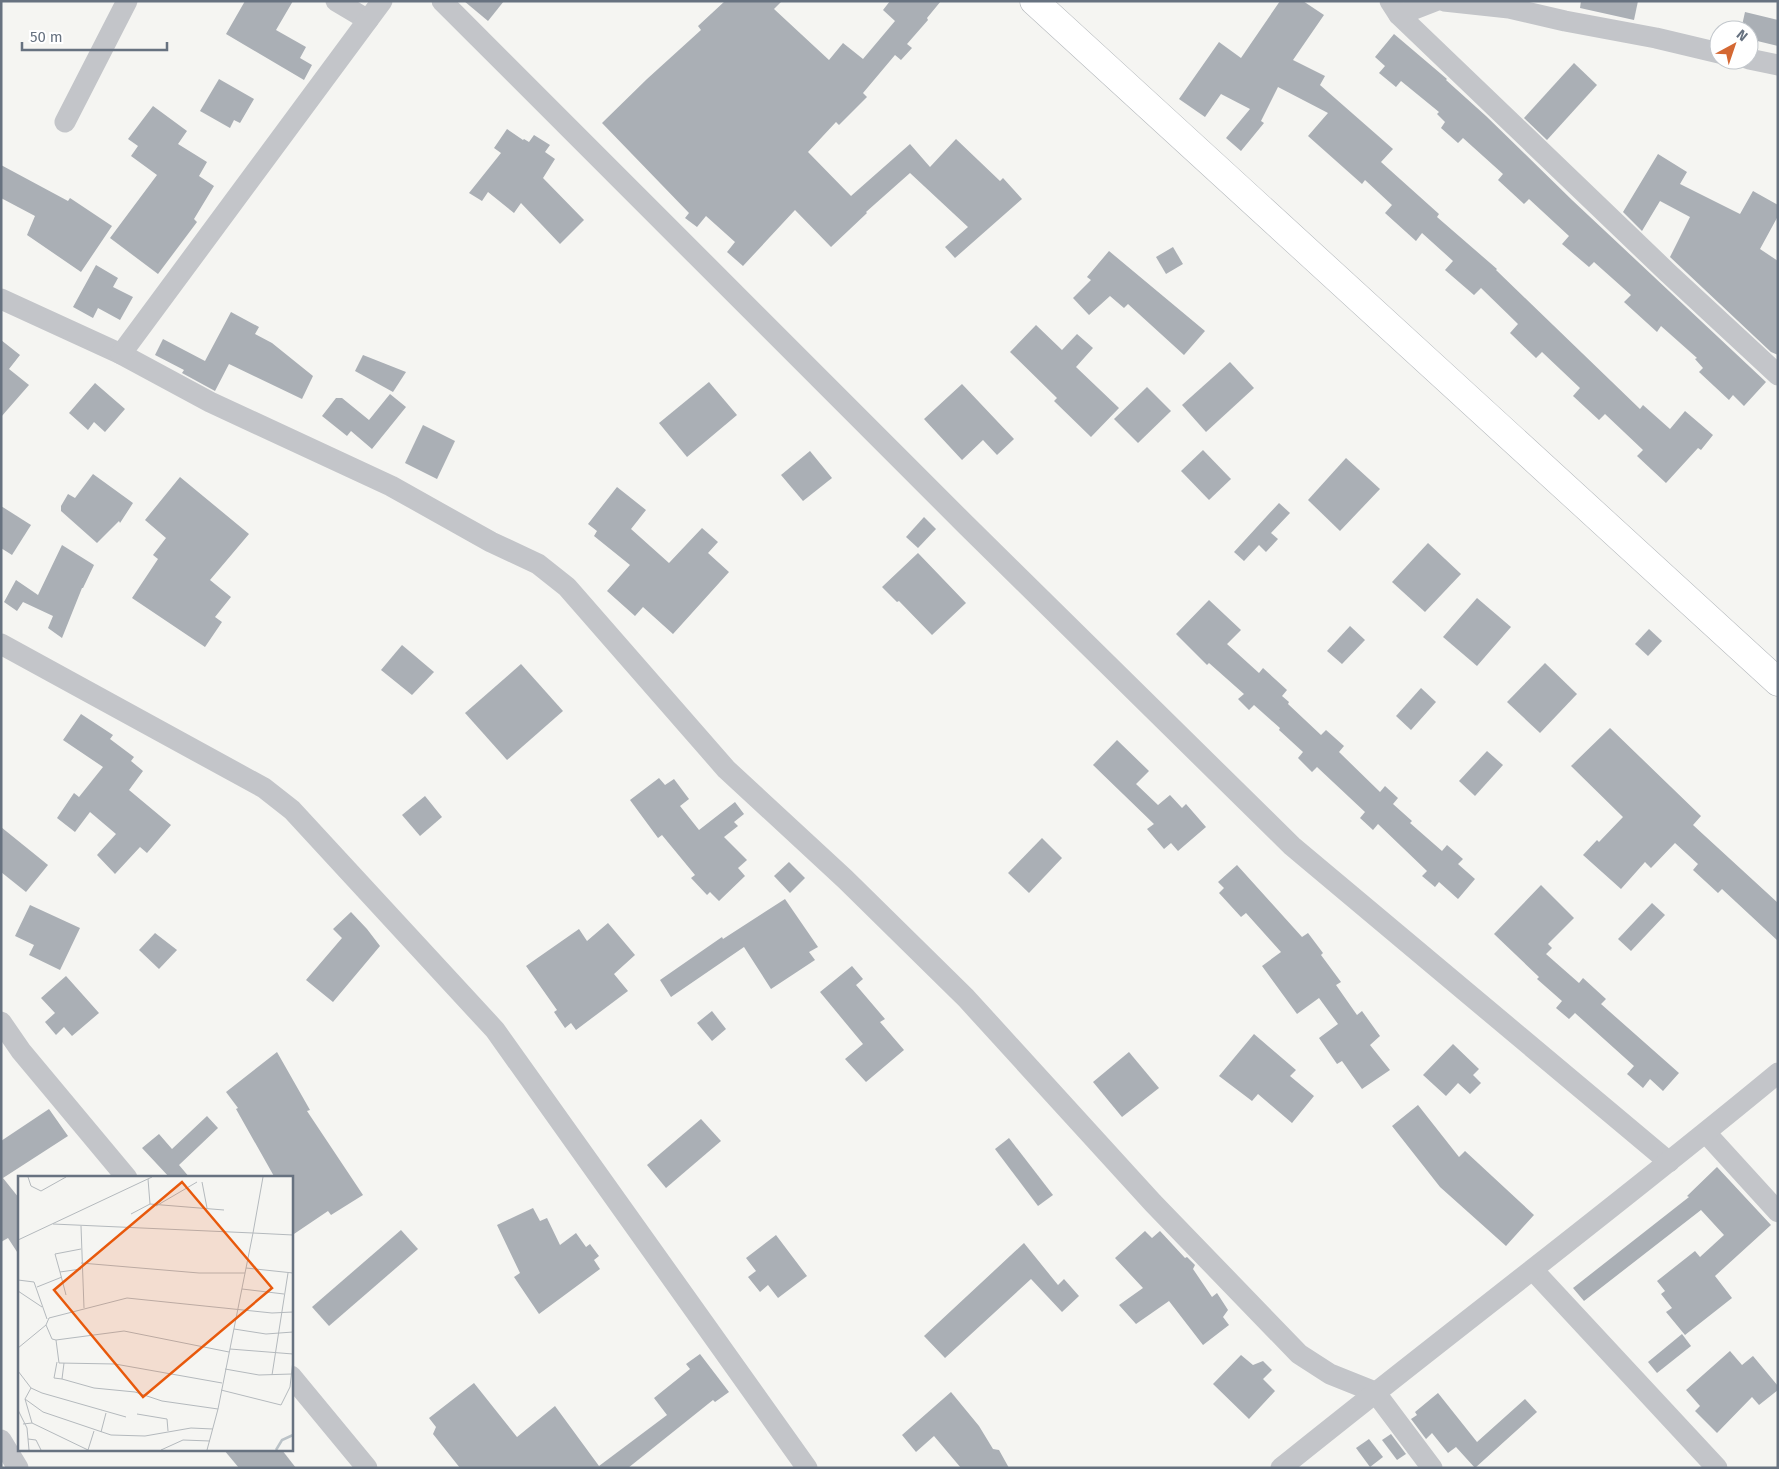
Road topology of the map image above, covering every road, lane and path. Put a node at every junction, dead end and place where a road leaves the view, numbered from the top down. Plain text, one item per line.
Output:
1 (127, 1) edge
2 (336, 1) edge
3 (382, 1) edge
4 (442, 1) edge
5 (1034, 1) edge
6 (1435, 1) edge
7 (1444, 1) edge
8 (1394, 8) edge
9 (368, 20) junction
10 (1709, 51) edge
11 (1759, 61) edge
12 (1778, 65) edge
13 (65, 122) dead end
14 (1, 299) edge
15 (121, 354) junction
16 (1778, 375) edge
17 (1, 644) edge
18 (1778, 682) edge
19 (1, 1022) edge
20 (1778, 1073) edge
21 (1706, 1133) junction
22 (1669, 1162) junction
23 (125, 1176) edge
24 (1778, 1212) edge
25 (1533, 1270) junction
26 (292, 1377) edge
27 (1375, 1392) junction
28 (1, 1440) edge
29 (18, 1468) edge
30 (367, 1468) edge
31 (807, 1468) edge
32 (1281, 1468) edge
33 (1432, 1468) edge
34 (1717, 1468) edge

1 - 13 street
2 - 9 street
3 - 9 street
4 - 22 street
5 - 18 street
6 - 8 street
7 - 10 street
8 - 16 street
9 - 15 street
11 - 12 street
14 - 15 street
15 - 27 street
17 - 31 street
19 - 23 street
20 - 21 street
21 - 22 street
21 - 24 street
22 - 25 street
25 - 27 street
25 - 34 street
26 - 30 street
27 - 32 street
27 - 33 street
28 - 29 street

